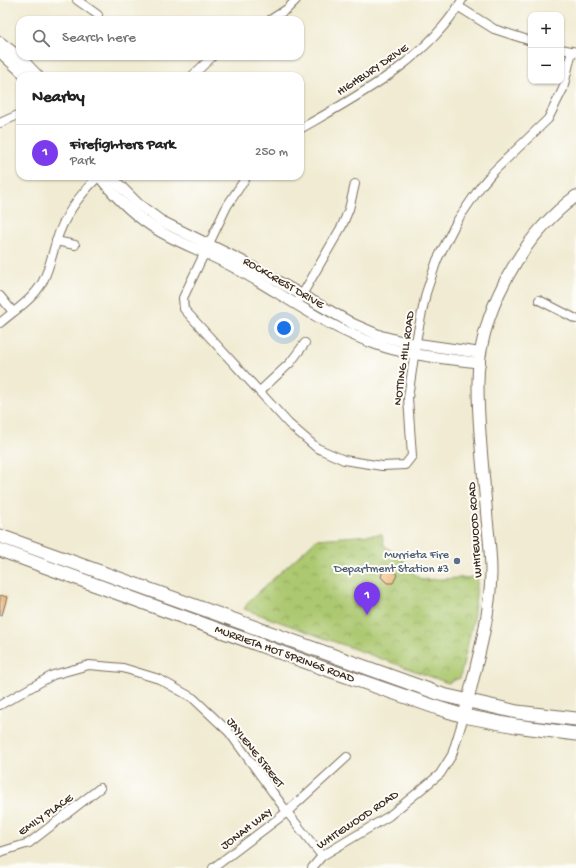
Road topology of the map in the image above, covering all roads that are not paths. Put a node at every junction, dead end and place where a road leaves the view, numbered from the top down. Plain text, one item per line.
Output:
1 (77, 0) edge
2 (296, 0) edge
3 (461, 3) edge
4 (98, 15) dead end
5 (276, 16) edge
6 (528, 40) edge
7 (0, 42) edge
8 (564, 50) edge
9 (0, 52) edge
10 (574, 52) edge
11 (16, 54) edge
12 (23, 60) edge
13 (209, 60) edge
14 (22, 72) edge
15 (34, 72) edge
16 (196, 72) edge
17 (16, 116) edge
18 (0, 123) edge
19 (304, 126) edge
20 (95, 180) edge
21 (103, 180) edge
22 (114, 180) edge
23 (244, 180) edge
24 (354, 184) dead end
25 (576, 196) edge
26 (56, 241) junction
27 (75, 245) dead end
28 (207, 249) junction
29 (0, 296) edge
30 (299, 300) junction
31 (538, 300) dead end
32 (13, 312) junction
33 (576, 318) edge
34 (0, 324) edge
35 (305, 343) dead end
36 (415, 348) junction
37 (480, 358) junction
38 (260, 391) junction
39 (0, 536) edge
40 (0, 550) edge
41 (43, 565) junction
42 (123, 580) junction
43 (467, 701) junction
44 (0, 705) edge
45 (464, 716) junction
46 (576, 720) edge
47 (576, 734) edge
48 (347, 757) dead end
49 (100, 788) dead end
50 (287, 812) junction
51 (0, 852) edge
52 (322, 856) junction
53 (213, 868) edge
54 (312, 868) edge

1 - 4 street
2 - 5 street
3 - 6 street
3 - 19 street, HIGHBURY DRIVE
7 - 11 street
8 - 10 street
9 - 14 street
10 - 36 street, NOTTING HILL ROAD
12 - 15 street
13 - 16 street
17 - 18 street
20 - 26 street
21 - 28 street, ROCKCREST DRIVE
22 - 28 street, ROCKCREST DRIVE
23 - 28 street
24 - 30 street
25 - 37 main road, WHITEWOOD ROAD
26 - 27 street
26 - 32 street
28 - 30 street, ROCKCREST DRIVE
28 - 38 street, NOTTING HILL ROAD
29 - 32 street
30 - 36 street, ROCKCREST DRIVE
31 - 33 street
32 - 34 street
35 - 38 street
36 - 37 street, ROCKCREST DRIVE
36 - 38 street, NOTTING HILL ROAD
37 - 43 main road, WHITEWOOD ROAD
39 - 42 main road, MURRIETA HOT SPRINGS ROAD
40 - 41 main road, MURRIETA HOT SPRINGS ROAD
41 - 42 main road
41 - 45 main road, MURRIETA HOT SPRINGS ROAD
42 - 43 main road, MURRIETA HOT SPRINGS ROAD
43 - 45 main road, WHITEWOOD ROAD
43 - 46 main road, MURRIETA HOT SPRINGS ROAD
44 - 50 street, JAYLENE STREET
45 - 47 main road, MURRIETA HOT SPRINGS ROAD
45 - 52 street, WHITEWOOD ROAD
48 - 50 street, JONAH WAY
49 - 51 street, EMILY PLACE
50 - 52 street, JAYLENE STREET
50 - 53 street, JONAH WAY
52 - 54 street, WHITEWOOD ROAD

